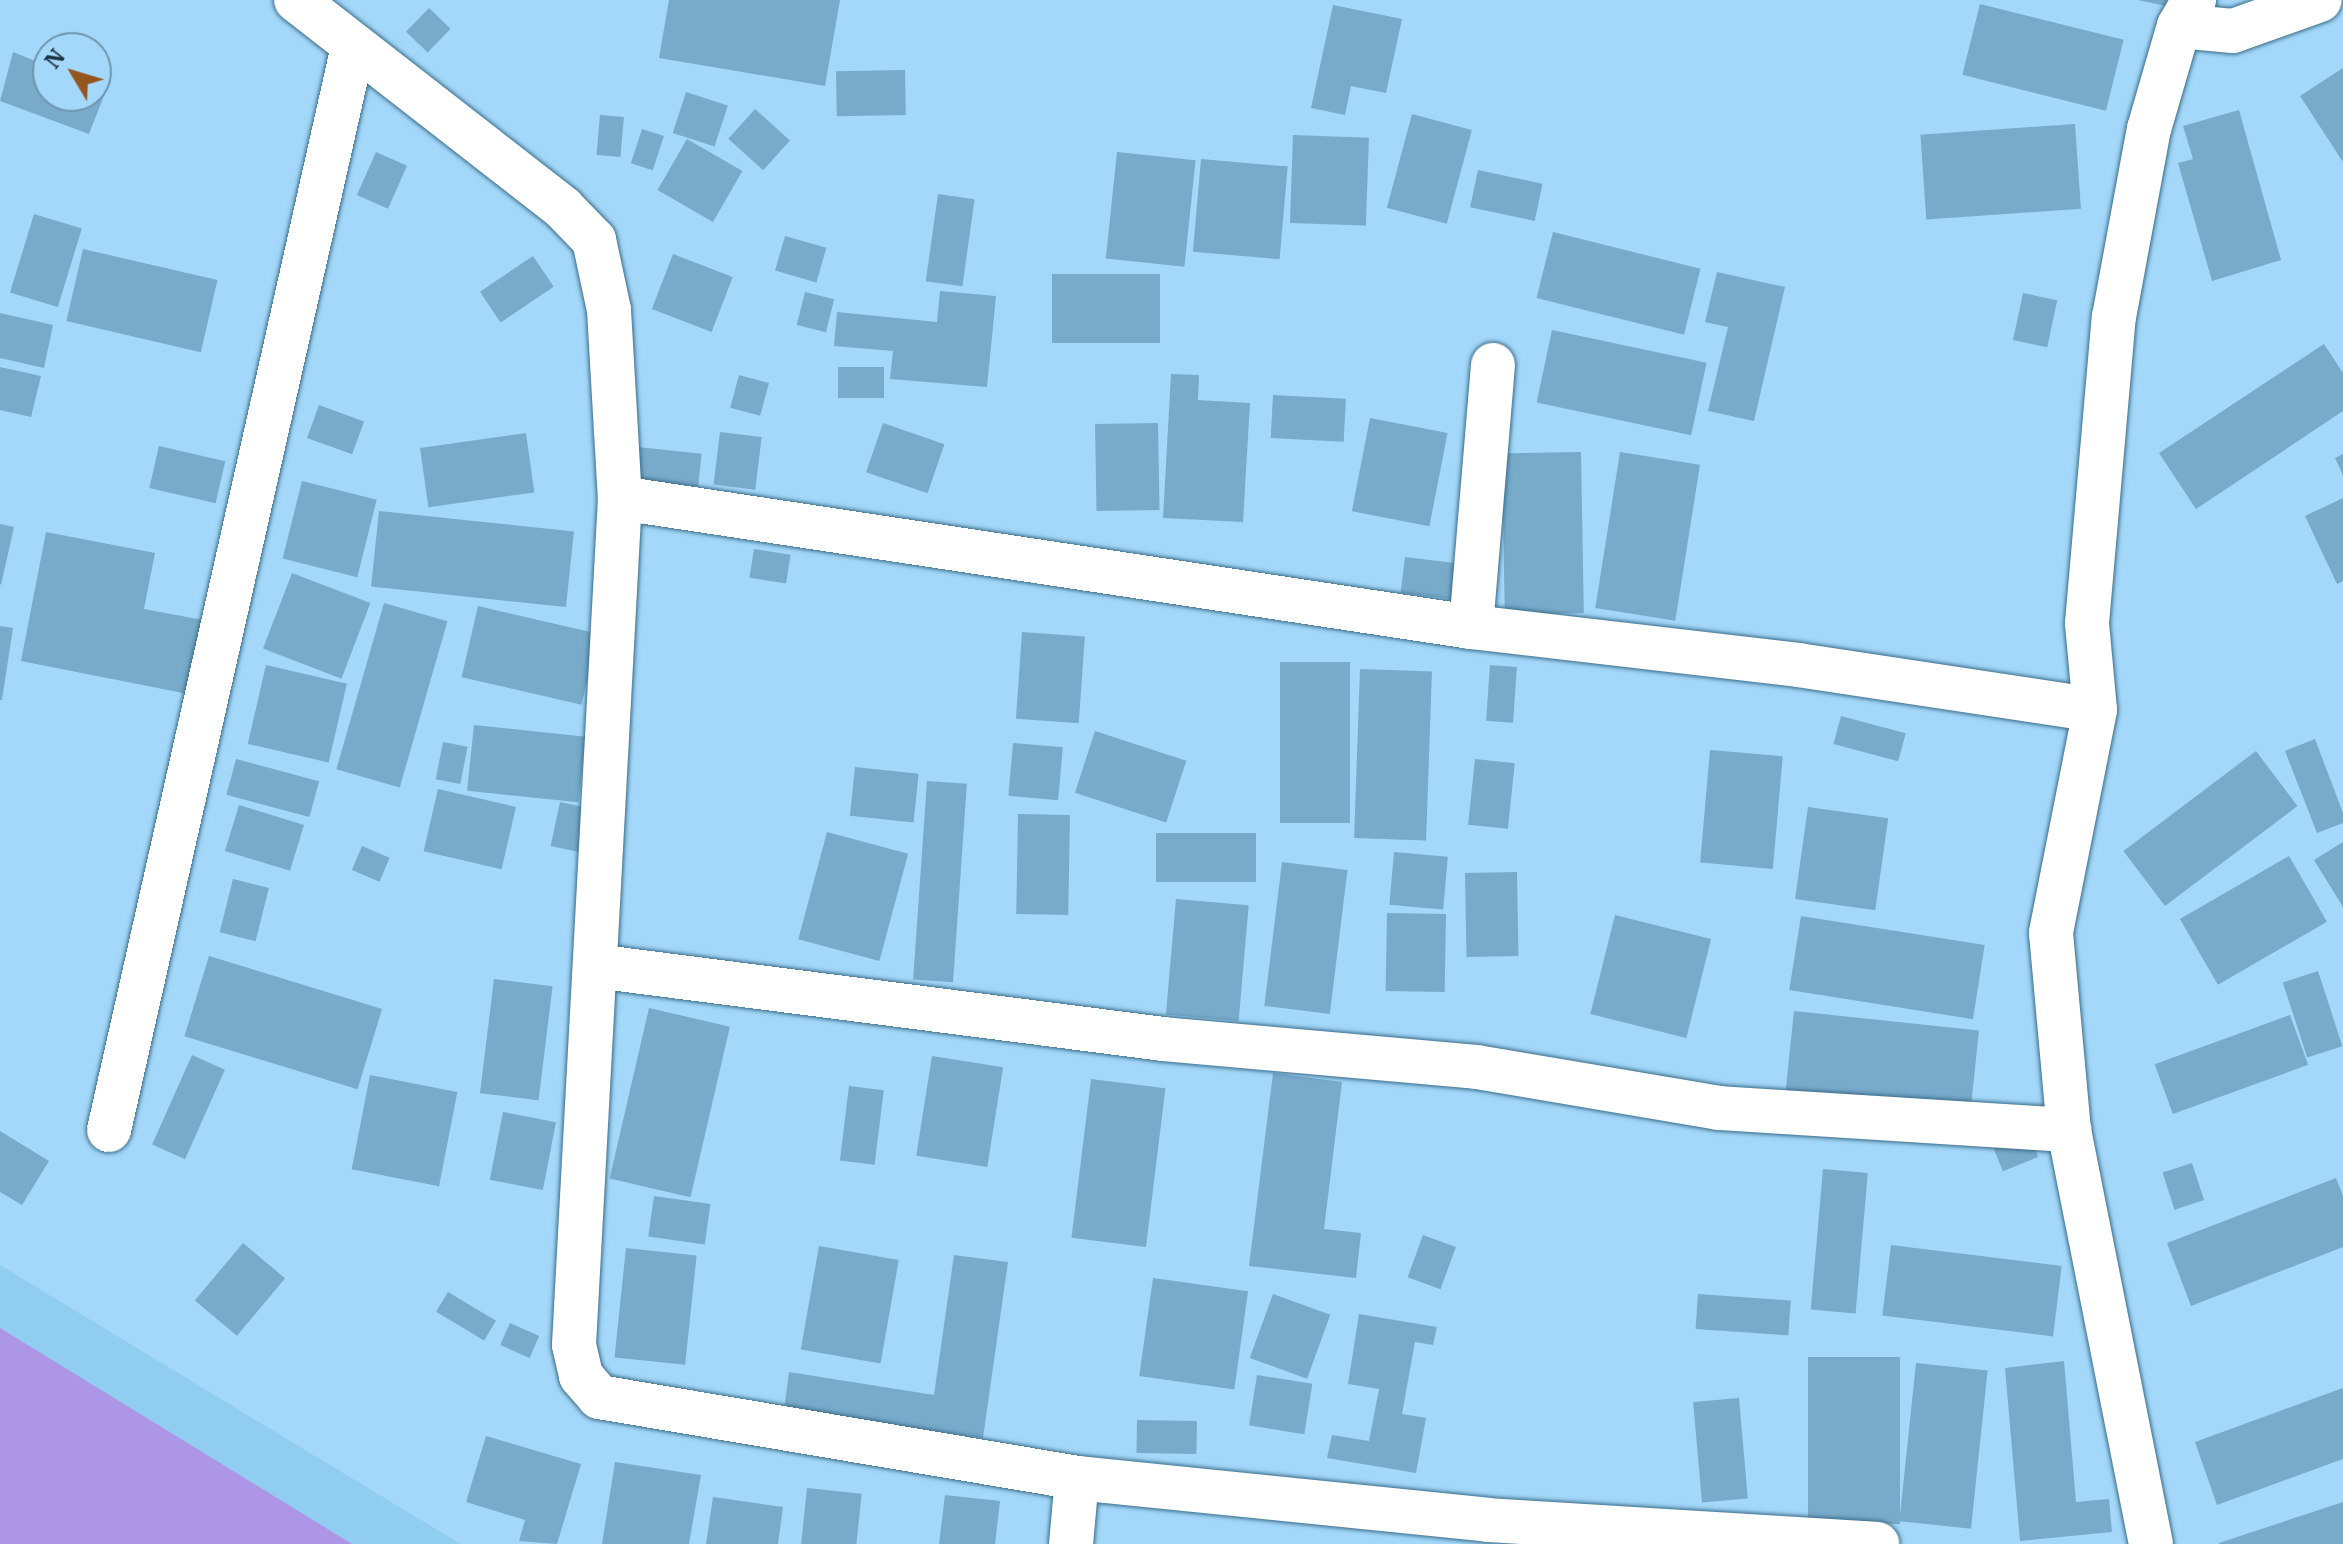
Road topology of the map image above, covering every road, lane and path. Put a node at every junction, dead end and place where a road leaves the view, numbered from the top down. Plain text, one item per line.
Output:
1 (296, 0) edge
2 (2320, 0) edge
3 (2186, 13) edge
4 (353, 46) junction
5 (1493, 365) dead end
6 (620, 498) junction
7 (1471, 627) junction
8 (2095, 710) junction
9 (595, 966) junction
10 (109, 1130) dead end
11 (2069, 1130) junction
12 (1077, 1478) junction
13 (1071, 1544) edge
14 (1877, 1544) edge
15 (2151, 1544) edge

1 - 4 street
2 - 3 street
3 - 8 street
4 - 6 street
4 - 10 street
5 - 7 street
6 - 7 street
6 - 9 street
7 - 8 street
8 - 11 street
9 - 11 street
9 - 12 street
11 - 15 street
12 - 13 street
12 - 14 street

